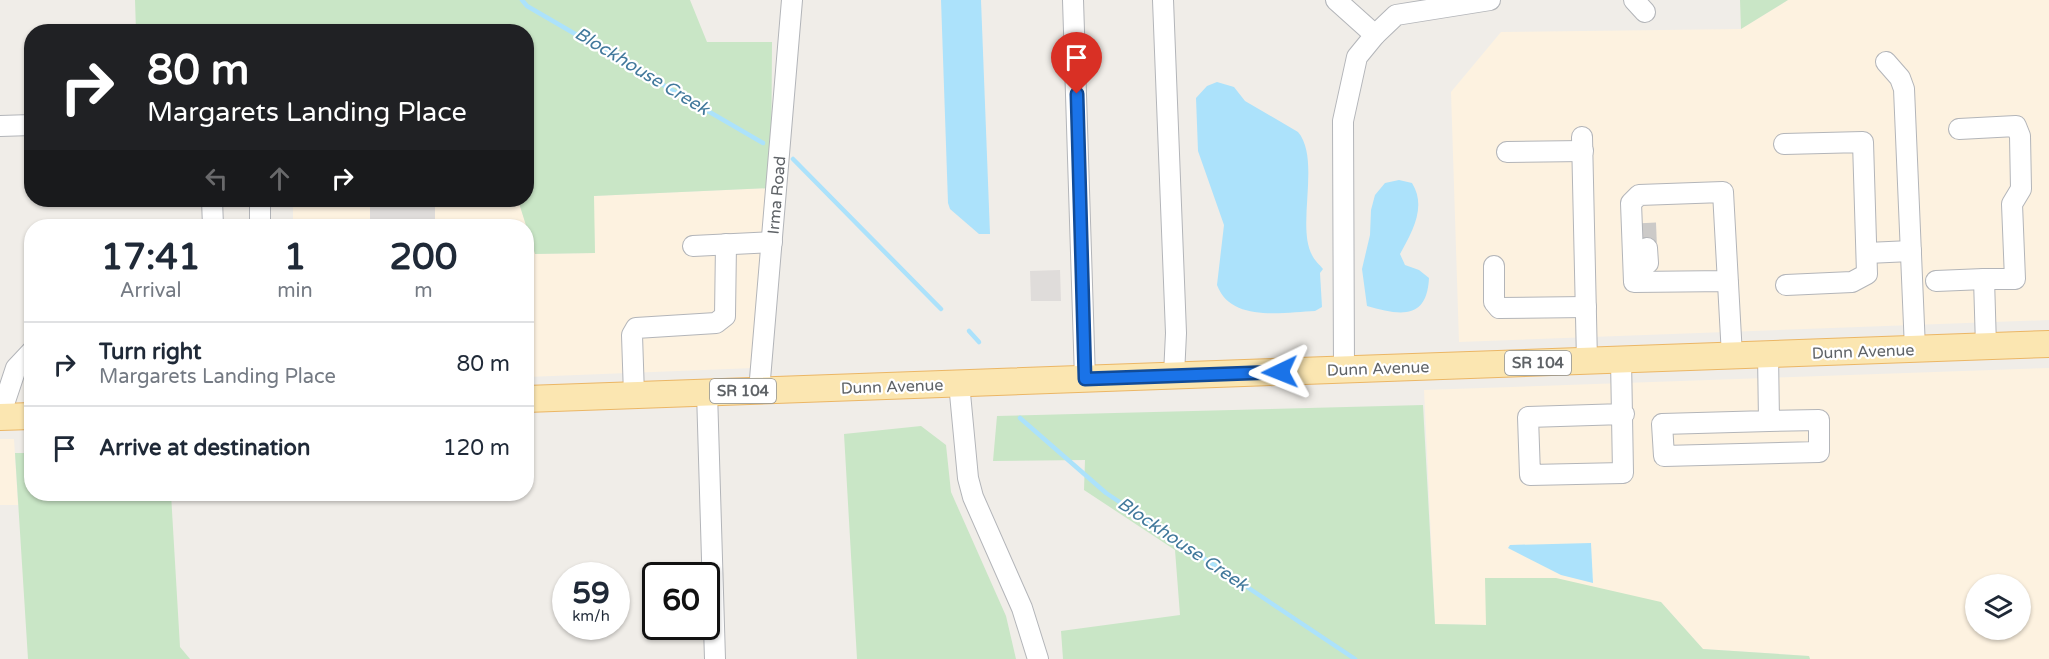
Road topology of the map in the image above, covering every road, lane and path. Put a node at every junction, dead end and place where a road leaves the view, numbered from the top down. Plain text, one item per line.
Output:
1 (792, 0) edge
2 (1073, 0) edge
3 (1163, 0) edge
4 (1336, 0) edge
5 (1490, 0) edge
6 (1451, 3) edge
7 (1396, 8) edge
8 (1375, 34) junction
9 (1886, 62) dead end
10 (24, 125) edge
11 (0, 126) edge
12 (1959, 129) dead end
13 (1784, 144) dead end
14 (1507, 152) dead end
15 (1631, 203) junction
16 (1646, 223) tunnel mouth
17 (772, 242) junction
18 (726, 244) junction
19 (693, 246) dead end
20 (1647, 248) tunnel mouth
21 (1911, 251) junction
22 (1867, 253) junction
23 (1494, 266) dead end
24 (1634, 276) junction
25 (1984, 279) junction
26 (1728, 281) junction
27 (1936, 281) dead end
28 (1786, 285) dead end
29 (1586, 307) junction
30 (2049, 344) edge
31 (1986, 346) junction
32 (1915, 349) junction
33 (1768, 354) junction
34 (1732, 356) junction
35 (24, 360) edge
36 (1621, 360) junction
37 (1587, 361) junction
38 (1344, 369) junction
39 (1174, 375) junction
40 (1085, 379) junction
41 (959, 383) junction
42 (759, 391) junction
43 (707, 392) junction
44 (634, 395) junction
45 (534, 399) edge
46 (1624, 414) junction
47 (24, 416) edge
48 (0, 417) edge
49 (1769, 421) junction
50 (715, 659) edge
51 (1038, 659) edge

1 - 17 street, Irma Road
2 - 40 street
3 - 39 street
4 - 8 street
5 - 6 street
6 - 7 street
7 - 8 street
8 - 38 street
9 - 21 street
10 - 11 street
12 - 25 street
13 - 22 street
14 - 29 street
15 - 16 street
15 - 24 street
15 - 26 street
17 - 18 street
17 - 42 street, Irma Road
18 - 19 street
18 - 44 street
20 - 24 street
21 - 22 street
21 - 32 street
22 - 28 street
23 - 29 street
24 - 26 street
25 - 27 street
25 - 31 street
26 - 34 street
29 - 37 street
30 - 31 main road, Dunn Avenue / SR 104
31 - 32 main road, Dunn Avenue / SR 104
32 - 33 main road, Dunn Avenue / SR 104
33 - 34 main road, Dunn Avenue / SR 104
33 - 49 street
34 - 36 main road, Dunn Avenue / SR 104
35 - 48 street
36 - 37 main road, Dunn Avenue / SR 104
36 - 46 street
37 - 38 main road, Dunn Avenue / SR 104
38 - 39 main road, Dunn Avenue / SR 104
39 - 40 main road, Dunn Avenue / SR 104
40 - 41 main road, Dunn Avenue / SR 104
41 - 42 main road, Dunn Avenue / SR 104
41 - 51 street
42 - 43 main road, Dunn Avenue / SR 104
43 - 44 main road, Dunn Avenue / SR 104
43 - 50 street
44 - 45 main road, Dunn Avenue / SR 104
46 - 46 street
47 - 48 main road
49 - 49 street

